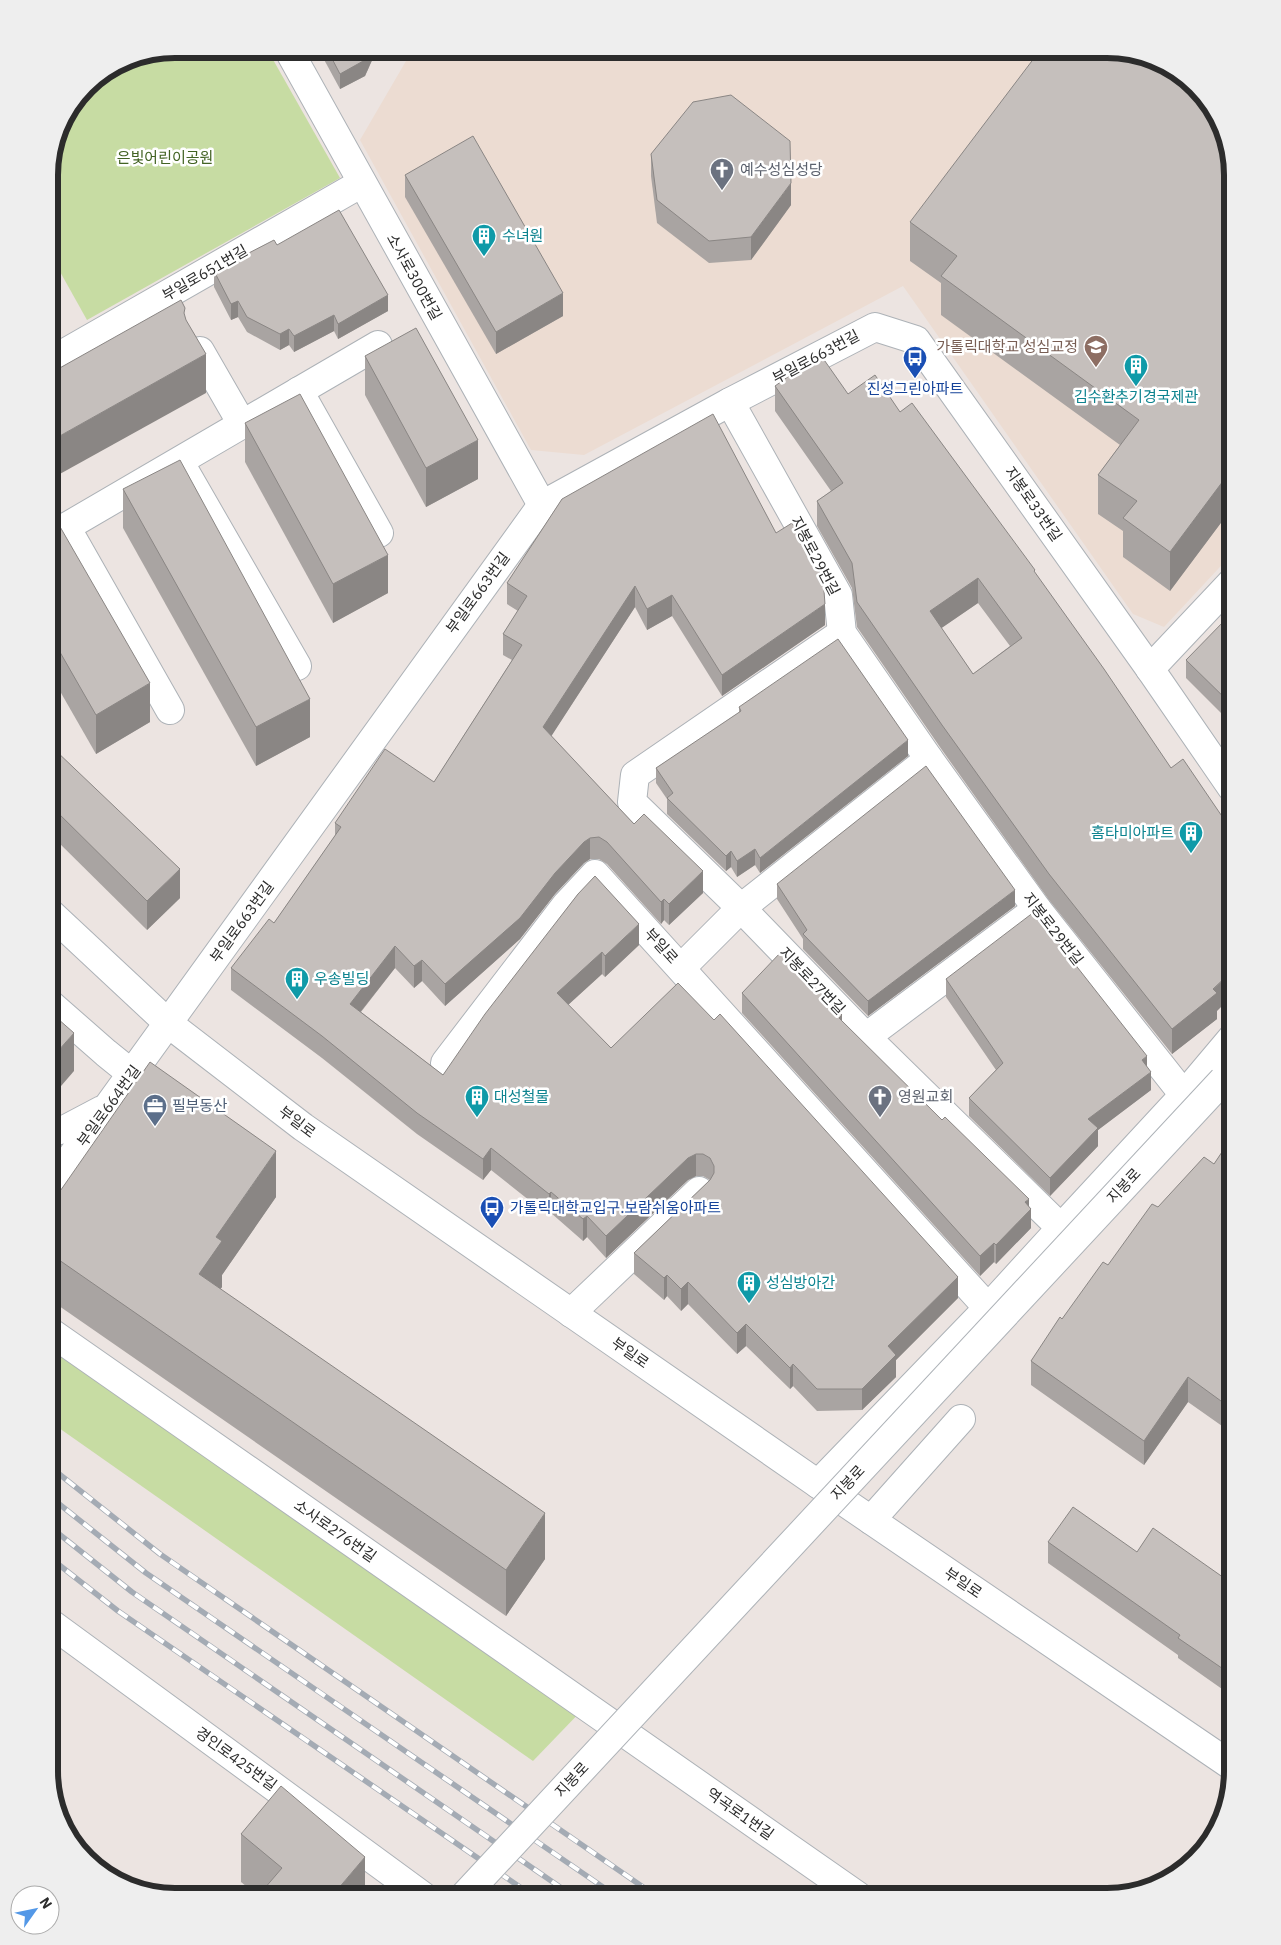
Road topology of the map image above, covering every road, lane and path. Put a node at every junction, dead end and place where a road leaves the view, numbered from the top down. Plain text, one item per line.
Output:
1 (293, 58) edge
2 (362, 183) junction
3 (916, 340) joint
4 (378, 345) dead end
5 (200, 351) edge
6 (58, 357) edge
7 (299, 391) junction
8 (730, 402) junction
9 (242, 424) junction
10 (179, 461) junction
11 (542, 505) junction
12 (58, 531) edge
13 (379, 533) dead end
14 (58, 534) edge
15 (1224, 590) edge
16 (842, 633) junction
17 (297, 666) dead end
18 (1150, 669) junction
19 (170, 710) dead end
20 (929, 760) junction
21 (1224, 776) edge
22 (741, 908) junction
23 (1037, 909) junction
24 (58, 920) edge
25 (681, 968) junction
26 (58, 1011) edge
27 (169, 1024) junction
28 (866, 1037) junction
29 (1224, 1048) edge
30 (445, 1063) dead end
31 (132, 1074) junction
32 (1224, 1079) edge
33 (1184, 1095) junction
34 (108, 1107) junction
35 (58, 1131) edge
36 (58, 1176) edge
37 (699, 1191) edge
38 (1061, 1228) junction
39 (988, 1308) junction
40 (571, 1313) junction
41 (58, 1336) edge
42 (961, 1419) dead end
43 (818, 1484) junction
44 (872, 1520) junction
45 (58, 1629) edge
46 (622, 1732) joint
47 (1224, 1761) edge
48 (411, 1887) edge
49 (472, 1887) edge
50 (846, 1888) edge

1 - 2 street, 소사로300번길
2 - 6 street, 부일로651번길
2 - 11 street, 소사로300번길
3 - 8 street, 부일로663번길
3 - 18 street, 지봉로33번길
4 - 7 street
5 - 9 street
7 - 9 street
7 - 13 street
8 - 11 street, 부일로663번길
8 - 16 street, 지봉로29번길
9 - 10 street
10 - 12 street
10 - 17 street
11 - 27 street, 부일로663번길
14 - 19 street
15 - 18 street
16 - 20 street, 지봉로29번길
16 - 22 street, 지봉로27번길
18 - 21 street, 지봉로33번길
20 - 22 street
20 - 23 street, 지봉로29번길
22 - 25 street
22 - 28 street, 지봉로27번길
23 - 28 street
23 - 33 street, 지봉로29번길
24 - 27 street, 부일로
25 - 30 street, 부일로
25 - 39 street, 부일로
26 - 31 street
27 - 31 street, 부일로664번길
27 - 40 street, 부일로
28 - 38 street, 지봉로27번길
29 - 33 street
31 - 34 street, 부일로664번길
32 - 49 street, 지봉로, bridge
33 - 38 street
34 - 35 street
34 - 36 street, 부일로664번길
37 - 40 street
38 - 39 street
39 - 43 street
40 - 43 street, 부일로
41 - 46 street, 소사로276번길
42 - 44 street
43 - 44 street, 부일로
44 - 47 street, 부일로
45 - 48 street, 경인로425번길
46 - 50 street, 역곡로1번길

